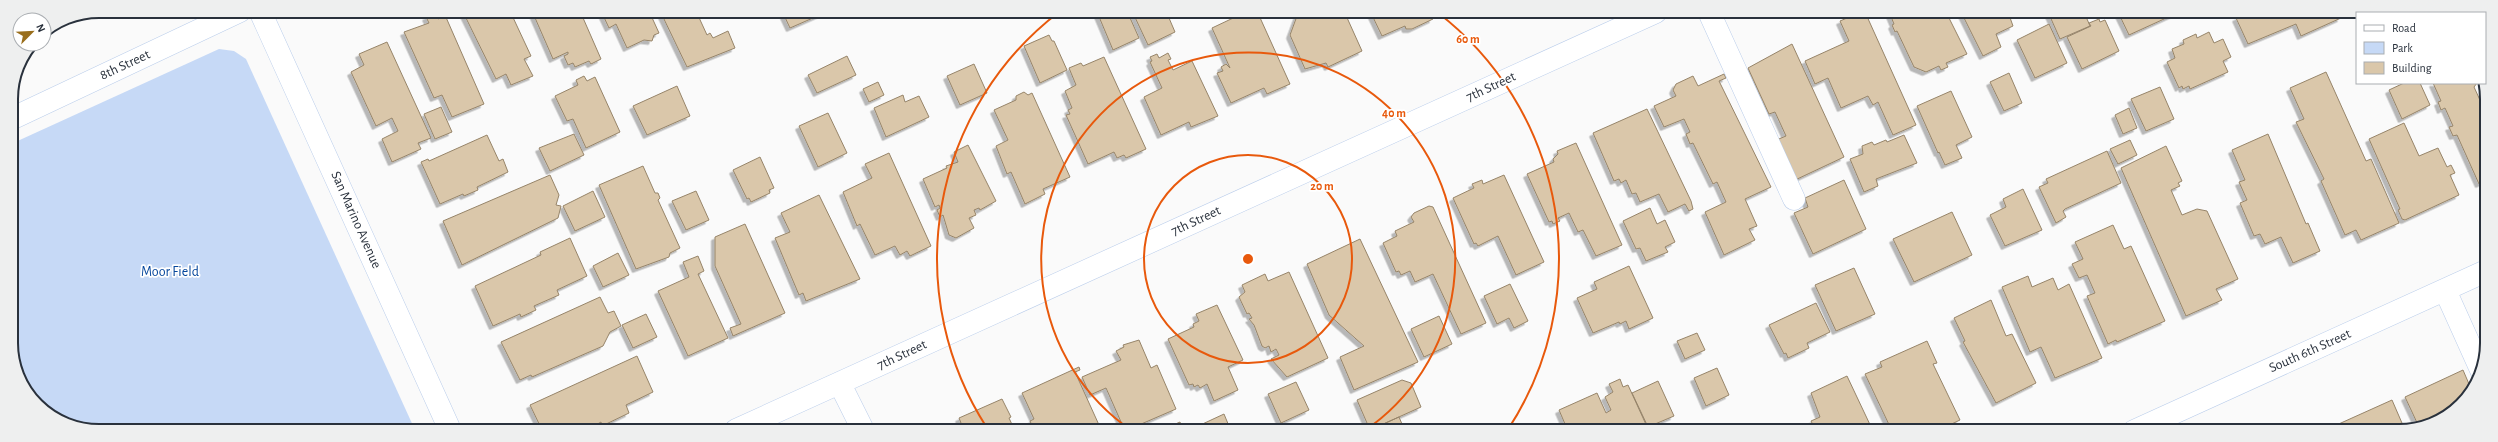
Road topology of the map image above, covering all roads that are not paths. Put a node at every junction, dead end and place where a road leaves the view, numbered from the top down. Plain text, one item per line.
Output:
1 (225, 18) edge
2 (263, 18) edge
3 (1712, 18) edge
4 (1620, 19) edge
5 (18, 116) edge
6 (1794, 199) dead end
7 (2480, 274) edge
8 (2445, 290) junction
9 (2477, 362) edge
10 (840, 384) junction
11 (447, 424) edge
12 (750, 424) edge
13 (859, 424) edge
14 (2149, 424) edge

1 - 5 street, 8th Street
2 - 11 street, San Marino Avenue
3 - 6 street
4 - 10 street, 7th Street
7 - 8 street, South 6th Street
8 - 9 street
8 - 14 street, South 6th Street
10 - 12 street, 7th Street
10 - 13 street

